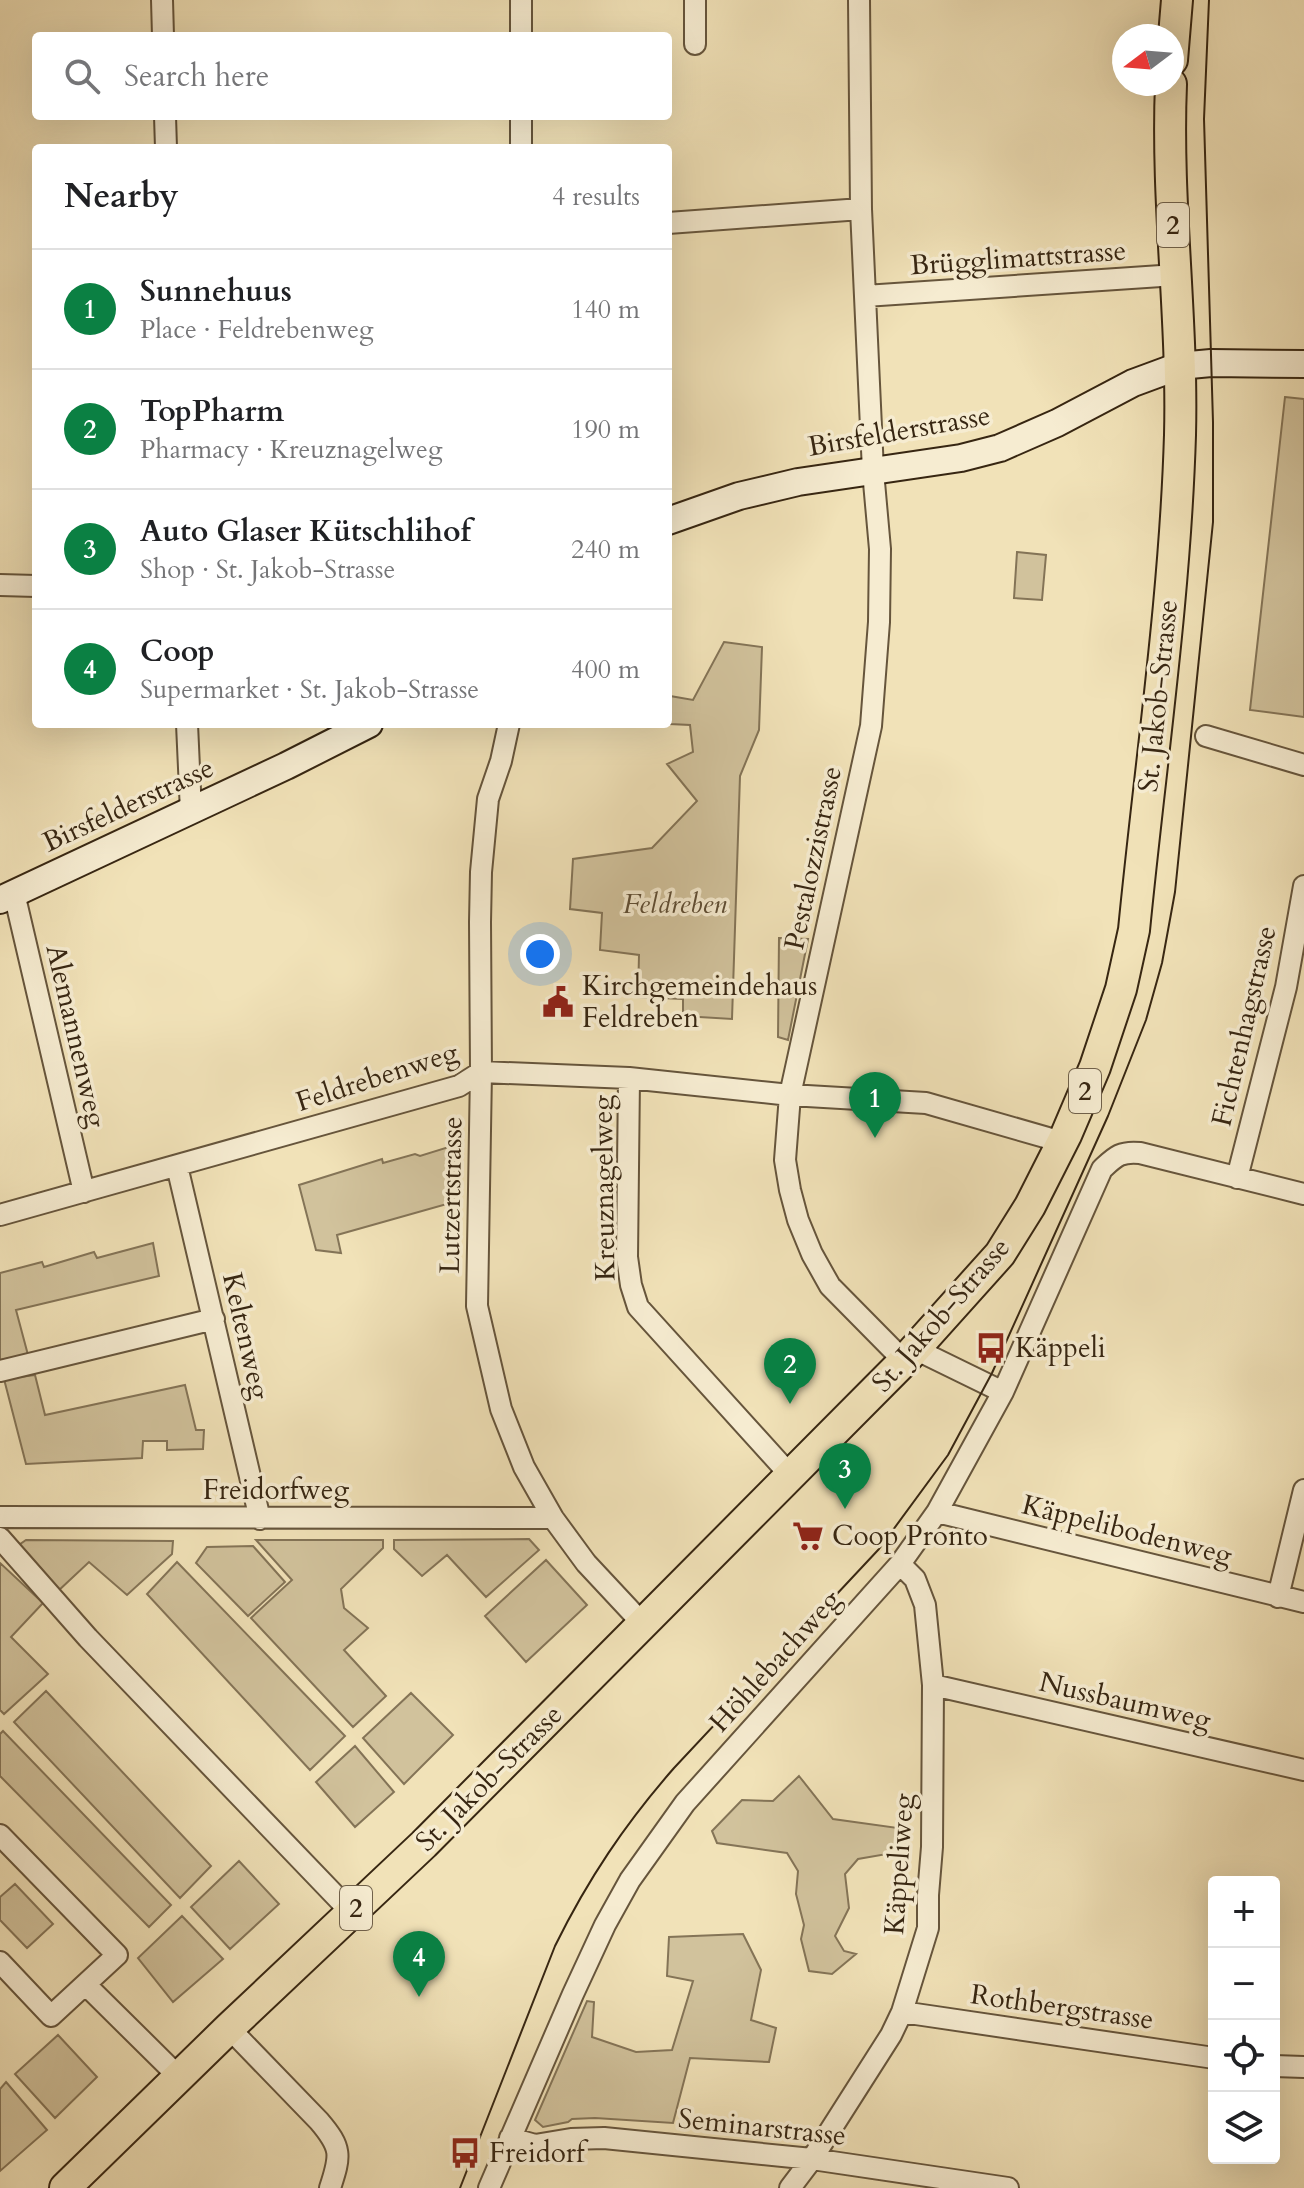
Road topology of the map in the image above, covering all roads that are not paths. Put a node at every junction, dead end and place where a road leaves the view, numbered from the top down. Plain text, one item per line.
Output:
1 (162, 0) edge
2 (521, 0) edge
3 (695, 0) edge
4 (859, 0) edge
5 (1177, 0) edge
6 (1175, 24) edge
7 (163, 32) edge
8 (521, 32) edge
9 (695, 44) dead end
10 (1171, 96) edge
11 (165, 120) edge
12 (521, 120) edge
13 (166, 144) edge
14 (521, 144) edge
15 (861, 209) junction
16 (672, 223) edge
17 (1176, 275) junction
18 (865, 296) junction
19 (1304, 364) edge
20 (1179, 366) junction
21 (873, 471) junction
22 (672, 520) edge
23 (0, 585) edge
24 (32, 586) edge
25 (187, 728) edge
26 (362, 728) edge
27 (508, 728) edge
28 (1206, 736) dead end
29 (1304, 765) edge
30 (191, 812) junction
31 (1304, 886) edge
32 (7, 897) edge
33 (481, 1072) junction
34 (629, 1078) junction
35 (790, 1095) junction
36 (1062, 1142) junction
37 (177, 1166) junction
38 (1237, 1178) junction
39 (84, 1192) junction
40 (1304, 1194) edge
41 (0, 1215) edge
42 (214, 1319) junction
43 (909, 1355) junction
44 (0, 1371) edge
45 (1003, 1392) junction
46 (791, 1476) junction
47 (1304, 1490) edge
48 (937, 1512) junction
49 (0, 1517) edge
50 (553, 1518) junction
51 (260, 1519) junction
52 (0, 1538) edge
53 (900, 1564) junction
54 (1278, 1597) junction
55 (1304, 1602) edge
56 (642, 1623) junction
57 (933, 1685) junction
58 (1304, 1770) edge
59 (0, 1835) edge
60 (351, 1912) junction
61 (0, 1962) edge
62 (86, 1985) junction
63 (902, 2012) junction
64 (229, 2028) junction
65 (1208, 2057) edge
66 (1280, 2066) edge
67 (1304, 2067) edge
68 (179, 2077) junction
69 (510, 2138) junction
70 (812, 2159) junction
71 (65, 2188) edge
72 (330, 2188) edge
73 (489, 2188) edge
74 (790, 2188) edge
75 (1008, 2188) edge

1 - 7 street
2 - 8 street
3 - 9 street
4 - 15 street, Pestalozzistrasse
5 - 6 main road
10 - 17 main road, St. Jakob-Strasse / 2
11 - 13 street
12 - 14 street
15 - 16 street
15 - 18 street, Pestalozzistrasse
17 - 18 street, Brügglimattstrasse
17 - 20 main road, St. Jakob-Strasse / 2
18 - 21 street, Pestalozzistrasse
19 - 20 main road, Birsfelderstrasse
20 - 21 main road, Birsfelderstrasse
20 - 36 main road, St. Jakob-Strasse / 2
21 - 22 main road, Birsfelderstrasse
21 - 35 street, Pestalozzistrasse
23 - 24 street
25 - 30 street
26 - 30 main road, Birsfelderstrasse
27 - 33 street, Lutzertstrasse
28 - 29 street
30 - 32 main road, Birsfelderstrasse
31 - 38 street, Fichtenhagstrasse
32 - 39 street, Alemannenweg
33 - 34 street, Feldrebenweg
33 - 37 street, Feldrebenweg
33 - 50 street, Lutzertstrasse
34 - 35 street, Feldrebenweg
34 - 46 street, Kreuznagelweg
35 - 36 street, Feldrebenweg
35 - 43 street, Pestalozzistrasse
36 - 43 main road, St. Jakob-Strasse / 2
37 - 39 street, Feldrebenweg
37 - 42 street, Keltenweg
38 - 40 street
38 - 45 street, Höhlebachweg
39 - 41 street, Feldrebenweg
42 - 44 street
42 - 51 street, Keltenweg
43 - 45 street, Pestalozzistrasse
43 - 46 main road, St. Jakob-Strasse / 2
45 - 48 street, Höhlebachweg
46 - 56 main road, St. Jakob-Strasse / 2
47 - 54 street
48 - 53 street, Höhlebachweg
48 - 54 street, Käppelibodenweg
49 - 51 street, Freidorfweg
50 - 51 street, Freidorfweg
50 - 56 street, Lutzertstrasse
52 - 60 street
53 - 57 street, Käppeliweg
53 - 69 street, Höhlebachweg
54 - 55 street, Käppelibodenweg
56 - 60 main road, St. Jakob-Strasse / 2
57 - 58 street, Nussbaumweg
57 - 63 street, Käppeliweg
59 - 62 street
60 - 64 main road, St. Jakob-Strasse / 2
61 - 62 street
62 - 68 street
63 - 65 street, Rothbergstrasse
63 - 70 street, Käppeliweg
64 - 68 main road, St. Jakob-Strasse / 2
64 - 72 street
66 - 67 street
68 - 71 main road, St. Jakob-Strasse / 2
69 - 70 street, Seminarstrasse
69 - 73 street, Höhlebachweg
70 - 74 street, Käppeliweg
70 - 75 street, Seminarstrasse

